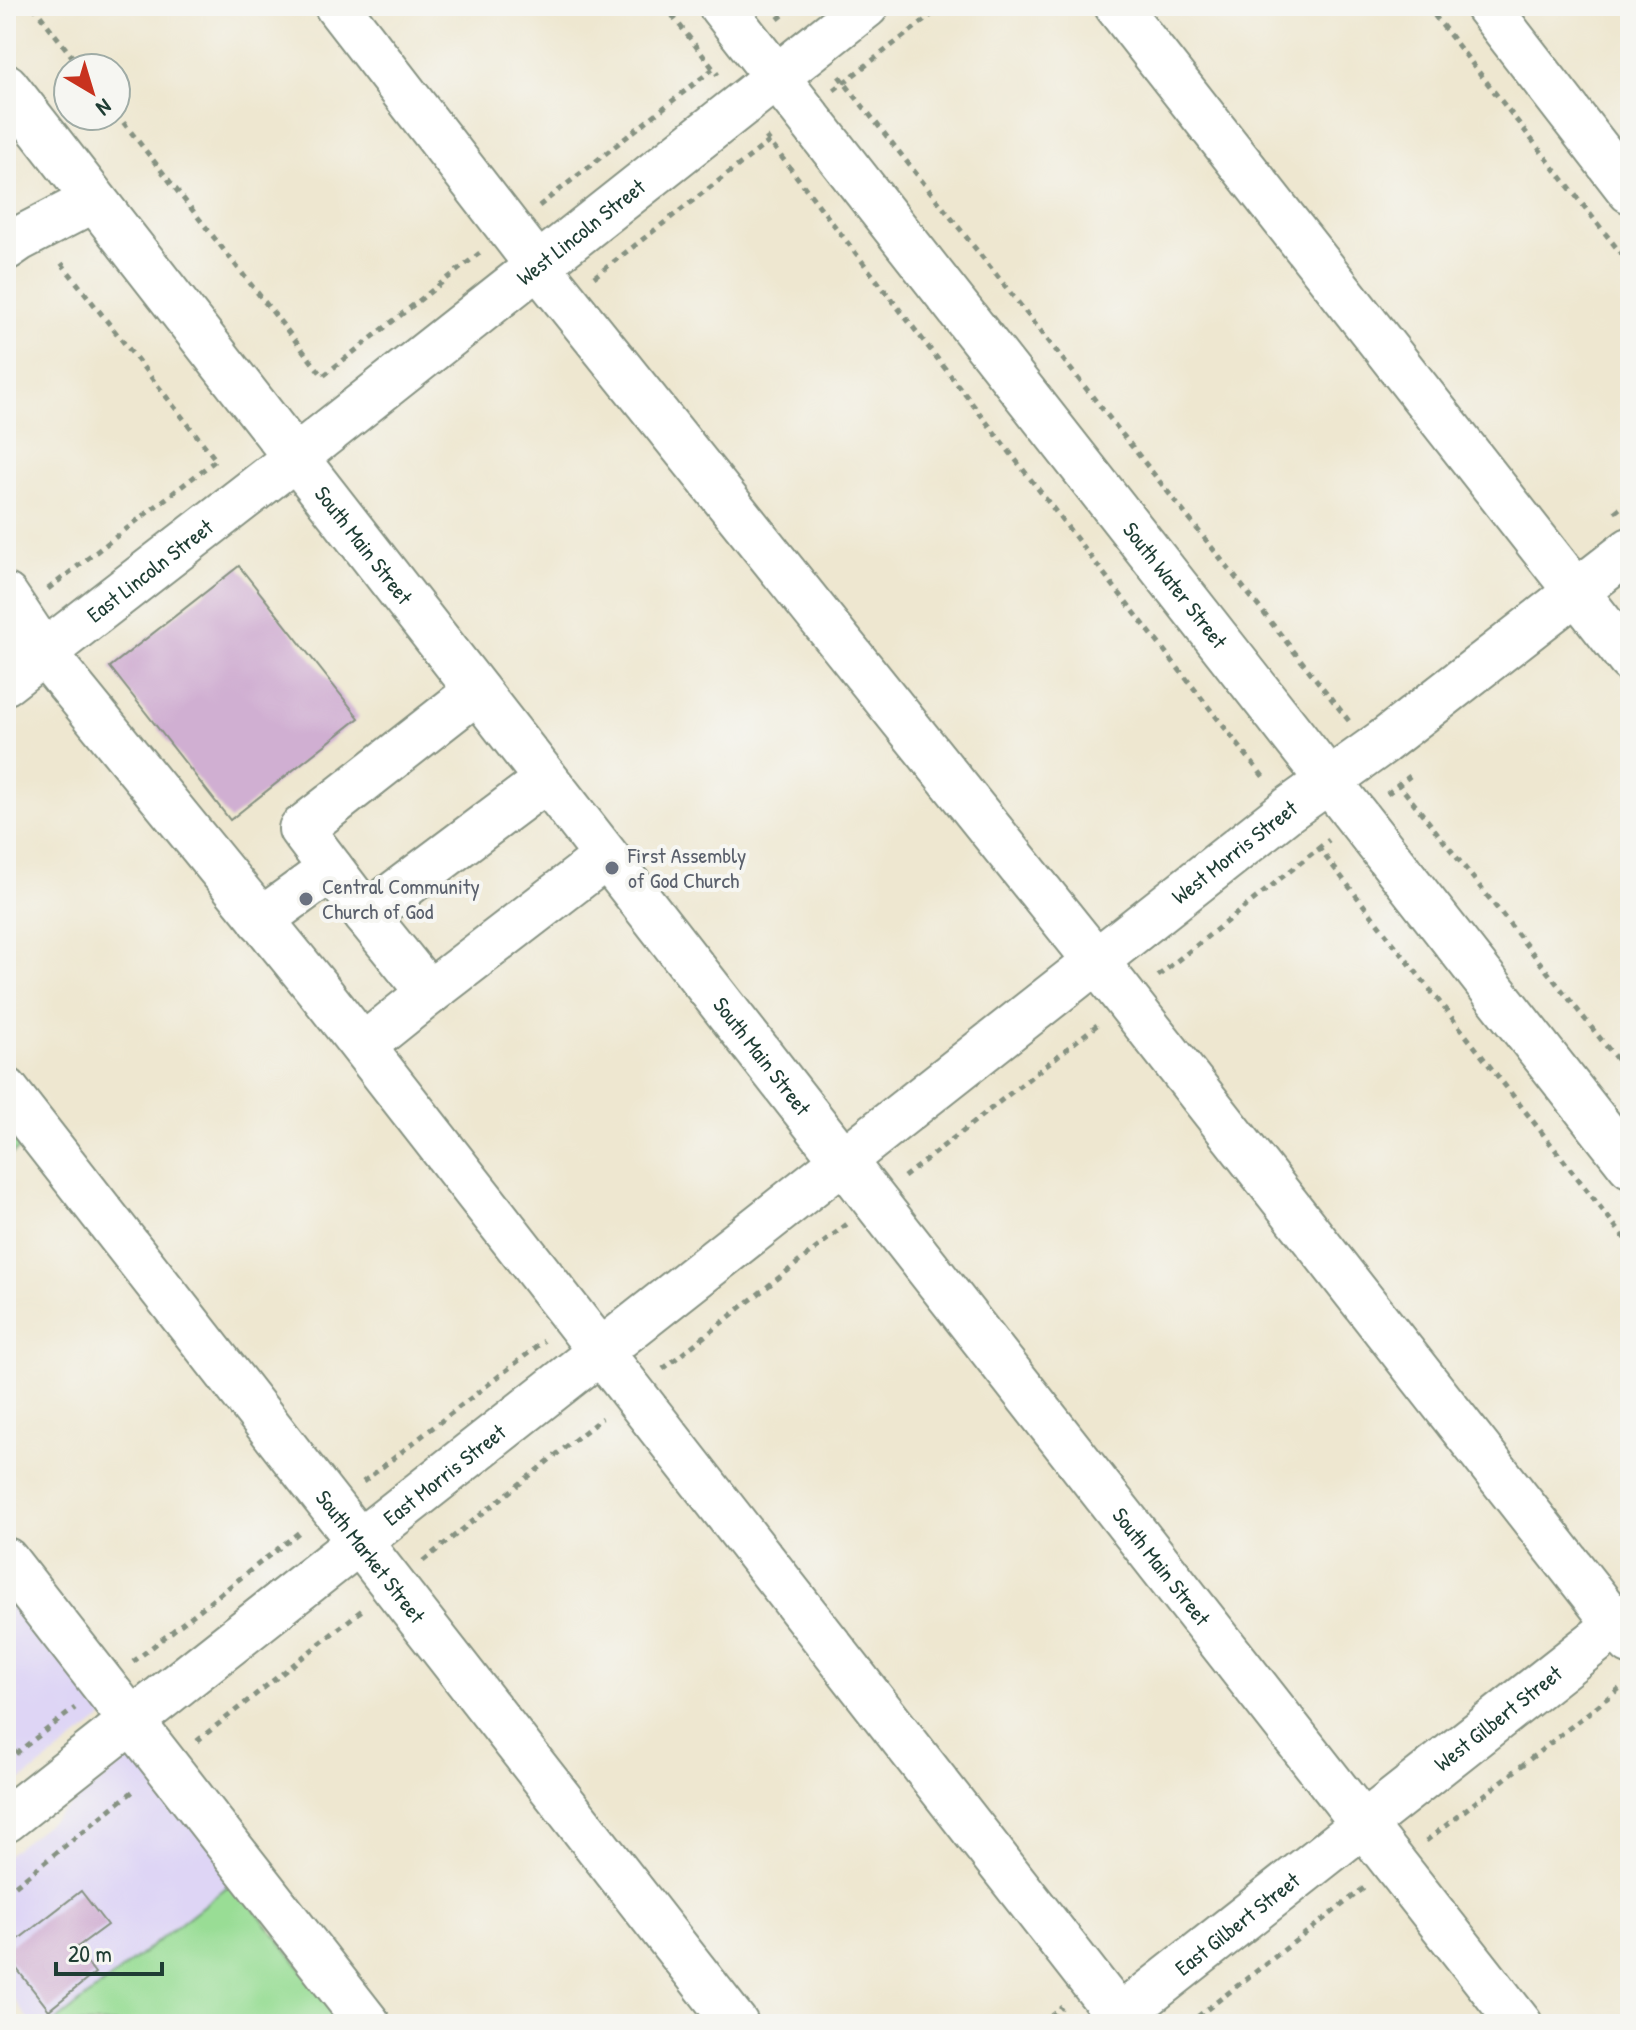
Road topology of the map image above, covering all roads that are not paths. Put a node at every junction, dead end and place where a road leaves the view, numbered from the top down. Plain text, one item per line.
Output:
1 (337, 6) edge
2 (721, 6) edge
3 (866, 6) edge
4 (1117, 6) edge
5 (1487, 6) edge
6 (776, 76) junction
7 (12, 107) edge
8 (1630, 191) edge
9 (94, 200) junction
10 (17, 235) edge
11 (538, 266) junction
12 (295, 458) junction
13 (1630, 550) edge
14 (1576, 591) junction
15 (12, 604) edge
16 (44, 653) junction
17 (1630, 660) edge
18 (6, 682) edge
19 (477, 691) junction
20 (546, 780) junction
21 (1329, 781) junction
22 (606, 857) junction
23 (331, 869) junction
24 (366, 915) junction
25 (261, 920) junction
26 (1096, 961) junction
27 (429, 993) junction
28 (363, 1046) junction
29 (6, 1090) edge
30 (843, 1160) junction
31 (1630, 1165) edge
32 (600, 1350) junction
33 (359, 1541) junction
34 (6, 1560) edge
35 (1626, 1627) edge
36 (132, 1720) junction
37 (6, 1820) edge
38 (1365, 1824) junction
39 (1118, 2022) edge
40 (368, 2024) edge
41 (736, 2024) edge
42 (1520, 2024) edge

1 - 11 street
2 - 6 street, South Water Street
3 - 6 street, West Lincoln Street
4 - 14 street
5 - 8 street
6 - 11 street, West Lincoln Street
6 - 21 street, South Water Street
7 - 9 street, South Main Street
9 - 10 street
9 - 12 street, South Main Street
11 - 12 street, West Lincoln Street
11 - 26 street
12 - 16 street, East Lincoln Street
12 - 19 street, South Main Street
13 - 14 street, West Morris Street
14 - 17 street
14 - 21 street, West Morris Street
15 - 16 street
16 - 18 street, East Lincoln Street
16 - 25 street
19 - 20 street, South Main Street
19 - 23 street
20 - 22 street, South Main Street
20 - 24 street
21 - 26 street, West Morris Street
21 - 31 street, South Water Street
22 - 27 street
22 - 30 street, South Main Street
23 - 24 street
23 - 25 street
24 - 27 street
25 - 28 street
26 - 30 street, West Morris Street
26 - 35 street
27 - 28 street
28 - 32 street
29 - 33 street, South Market Street
30 - 32 street, East Morris Street
30 - 38 street, South Main Street
32 - 33 street, East Morris Street
32 - 39 street
33 - 36 street, East Morris Street
33 - 41 street, South Market Street
34 - 36 street
35 - 38 street, West Gilbert Street
36 - 37 street, East Morris Street
36 - 40 street
38 - 39 street, East Gilbert Street
38 - 42 street, South Main Street

